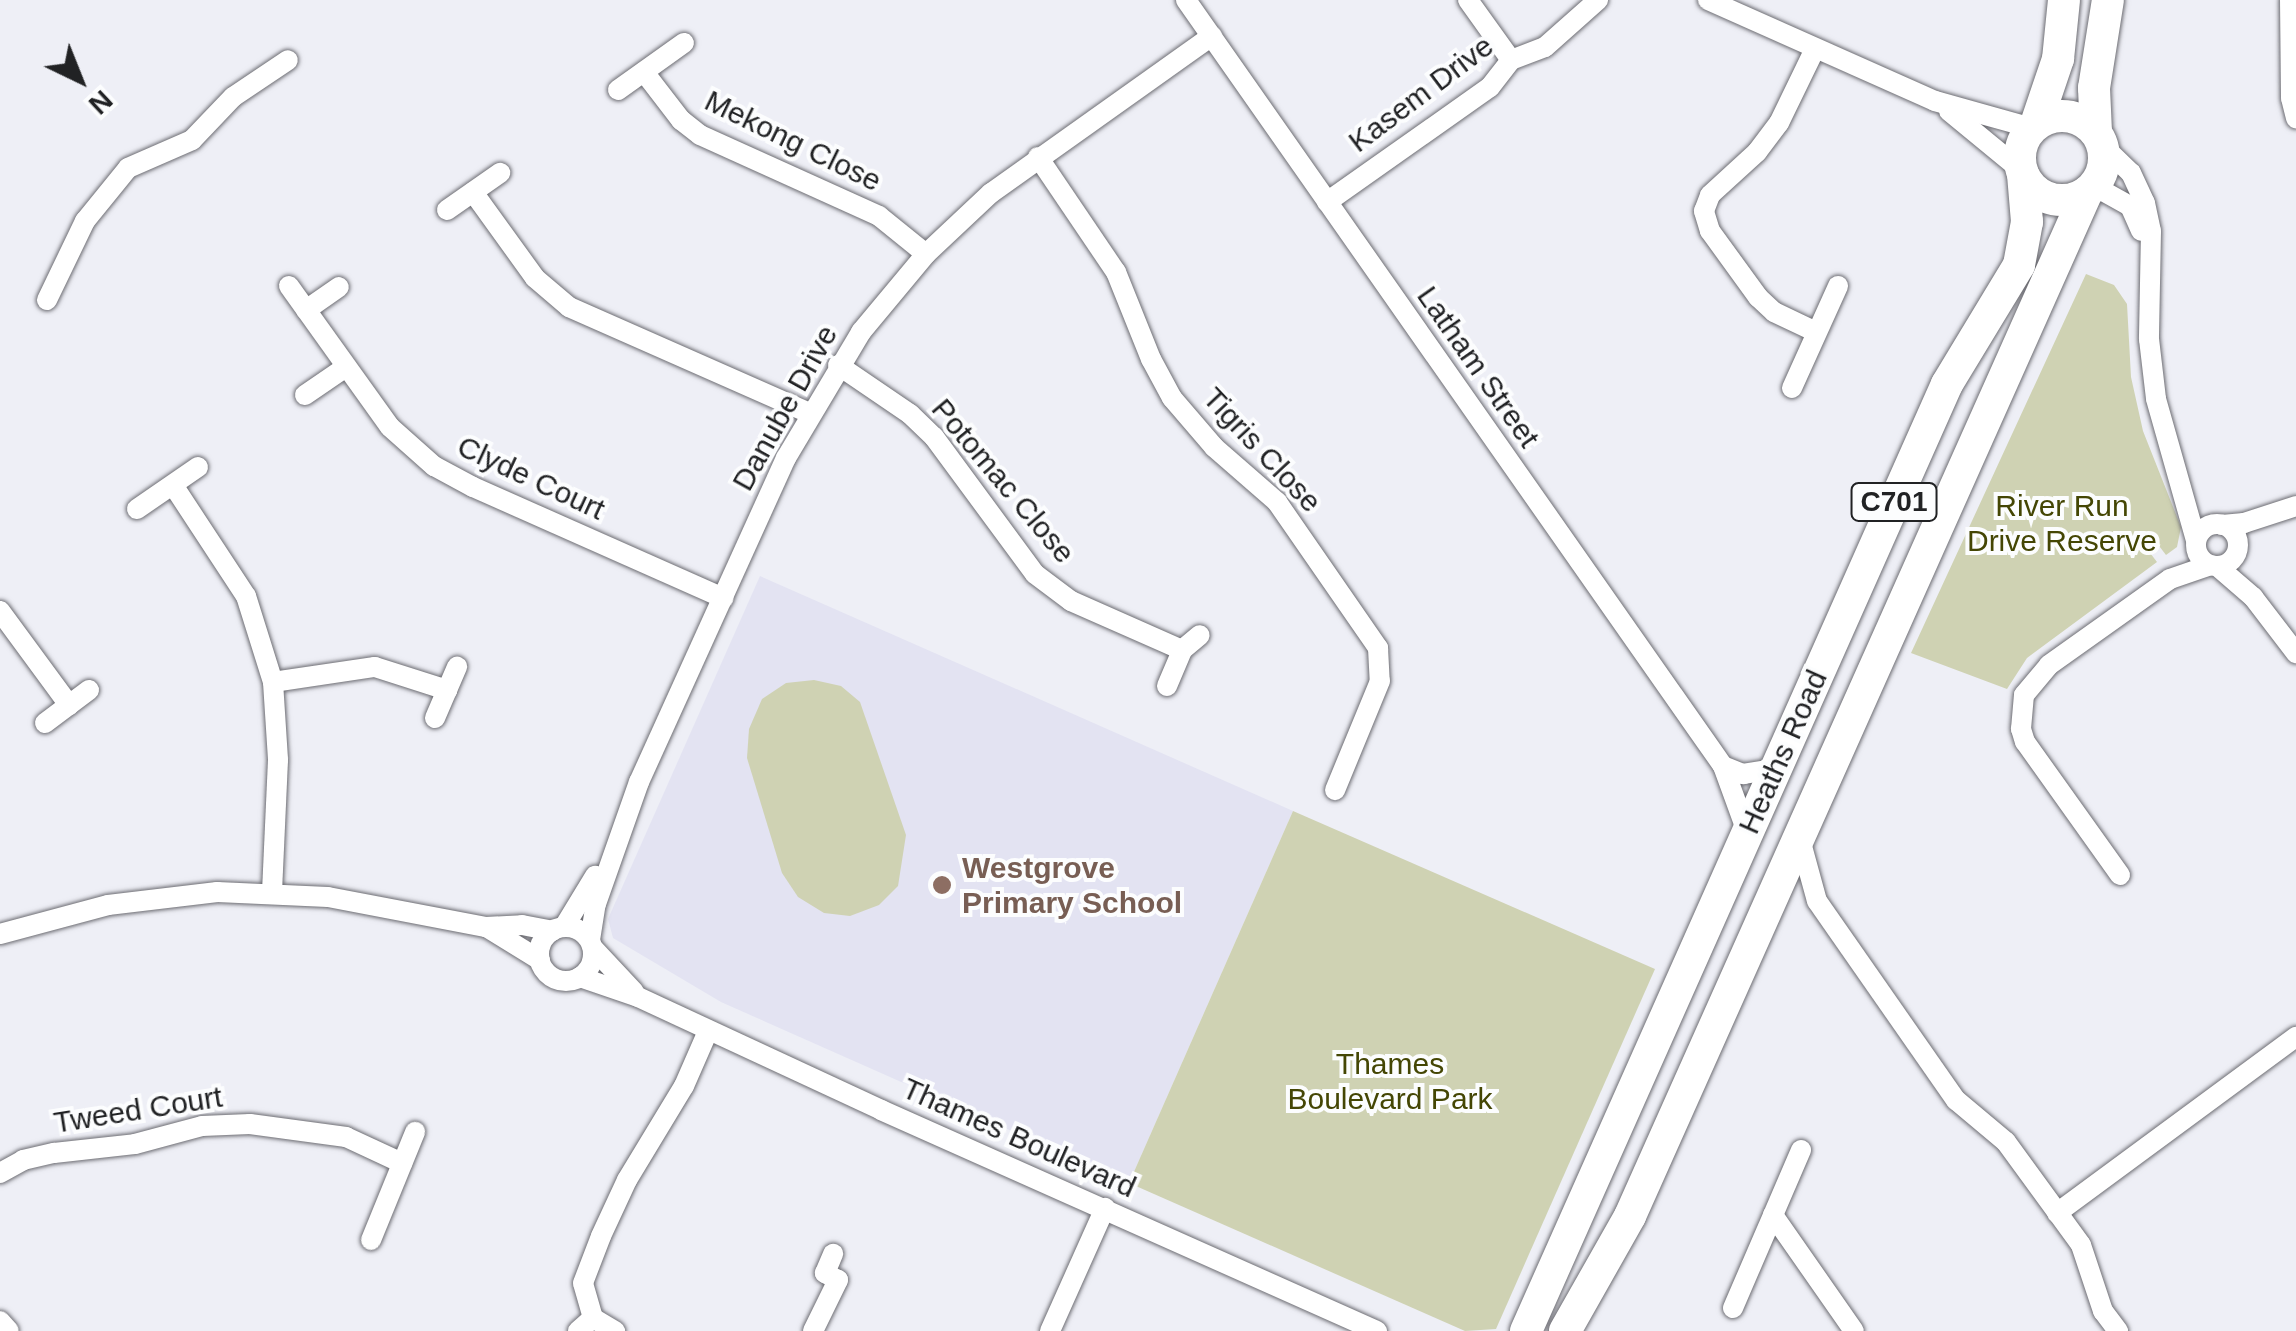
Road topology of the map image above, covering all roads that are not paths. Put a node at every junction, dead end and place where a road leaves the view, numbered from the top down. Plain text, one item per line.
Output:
1 (1186, 0) edge
2 (1468, 0) edge
3 (1598, 0) edge
4 (1708, 0) edge
5 (2064, 0) edge
6 (2108, 0) edge
7 (2290, 0) edge
8 (1212, 36) junction
9 (684, 43) dead end
10 (1815, 49) junction
11 (288, 60) dead end
12 (1511, 60) junction
13 (644, 72) junction
14 (618, 90) dead end
15 (1936, 100) junction
16 (2294, 114) edge
17 (2034, 126) junction
18 (2100, 140) junction
19 (1038, 157) junction
20 (500, 173) dead end
21 (2023, 173) junction
22 (2091, 189) junction
23 (474, 192) junction
24 (1327, 202) junction
25 (447, 210) dead end
26 (926, 254) junction
27 (2149, 278) junction
28 (289, 286) dead end
29 (1838, 286) dead end
30 (339, 287) dead end
31 (47, 300) dead end
32 (306, 310) junction
33 (1814, 331) junction
34 (838, 365) junction
35 (346, 367) junction
36 (1792, 388) dead end
37 (305, 395) dead end
38 (810, 413) junction
39 (198, 467) dead end
40 (173, 485) junction
41 (2184, 487) junction
42 (2296, 506) edge
43 (137, 510) dead end
44 (2262, 518) junction
45 (2219, 525) junction
46 (2196, 543) junction
47 (2237, 548) junction
48 (2214, 566) junction
49 (2170, 578) junction
50 (2253, 597) junction
51 (724, 598) junction
52 (0, 612) edge
53 (1200, 634) dead end
54 (1182, 650) junction
55 (2296, 653) edge
56 (457, 667) dead end
57 (272, 682) junction
58 (1168, 686) dead end
59 (89, 690) dead end
60 (447, 690) junction
61 (68, 705) junction
62 (435, 718) dead end
63 (45, 723) dead end
64 (1723, 766) junction
65 (1775, 769) junction
66 (1335, 790) dead end
67 (623, 826) junction
68 (1747, 832) junction
69 (1799, 832) junction
70 (2120, 875) dead end
71 (272, 892) junction
72 (1817, 901) junction
73 (1763, 910) junction
74 (486, 927) junction
75 (558, 929) junction
76 (0, 934) edge
77 (591, 944) junction
78 (540, 960) junction
79 (580, 977) junction
80 (638, 997) junction
81 (708, 1031) junction
82 (2296, 1037) edge
83 (415, 1132) dead end
84 (1801, 1150) dead end
85 (402, 1163) junction
86 (0, 1174) edge
87 (1105, 1208) junction
88 (2057, 1213) junction
89 (1774, 1215) junction
90 (370, 1240) dead end
91 (833, 1254) dead end
92 (1733, 1308) dead end
93 (0, 1321) edge
94 (585, 1325) edge
95 (9, 1331) edge
96 (616, 1331) edge
97 (813, 1331) edge
98 (1050, 1331) edge
99 (1377, 1331) edge
100 (1526, 1331) edge
101 (1566, 1331) edge
102 (1854, 1331) edge
103 (2118, 1331) edge

1 - 8 street, Latham Street
2 - 12 street
3 - 12 street, Kasem Drive
4 - 10 street
5 - 17 main road, C701
6 - 18 main road, C701
7 - 16 street
8 - 19 street, Danube Drive
8 - 24 street, Latham Street
9 - 13 street
10 - 15 street
10 - 33 street
11 - 31 street
12 - 24 street, Kasem Drive
13 - 14 street
13 - 26 street, Mekong Close
15 - 17 street
15 - 21 street
17 - 18 main road
17 - 21 main road, C701
18 - 22 main road, C701
18 - 27 street
19 - 26 street, Danube Drive
19 - 66 street, Tigris Close
20 - 23 street
21 - 22 main road
21 - 65 main road, Heaths Road / C701
22 - 27 street
22 - 69 main road, Heaths Road / C701
23 - 25 street
23 - 38 street
24 - 64 street, Latham Street
26 - 34 street, Danube Drive
27 - 41 street
28 - 32 street, Clyde Court
29 - 33 street
30 - 32 street
32 - 35 street, Clyde Court
33 - 36 street
34 - 38 street, Danube Drive
34 - 54 street, Potomac Close
35 - 37 street
35 - 51 street, Clyde Court
38 - 51 street, Danube Drive
39 - 40 street
40 - 43 street
40 - 57 street
41 - 45 street
41 - 46 street
42 - 44 street
44 - 45 street
44 - 47 street
45 - 46 street
45 - 47 street
46 - 48 street
46 - 49 street
47 - 48 street
47 - 50 street
48 - 49 street
48 - 50 street
49 - 70 street
50 - 55 street
51 - 67 street, Danube Drive
52 - 61 street
53 - 54 street
54 - 58 street
56 - 60 street
57 - 60 street
57 - 71 street
59 - 61 street
60 - 62 street
61 - 63 street
64 - 65 street
64 - 68 street, Latham Street
65 - 68 main road, Heaths Road / C701
67 - 75 street, Danube Drive
67 - 77 street, Danube Drive
68 - 100 main road, Heaths Road / C701
69 - 72 street
69 - 73 main road, Heaths Road / C701
71 - 74 street
71 - 76 street
72 - 73 street
72 - 88 street
73 - 101 main road, Heaths Road / C701
74 - 75 street
74 - 78 street
75 - 77 street
75 - 78 street
77 - 79 street
77 - 80 street, Thames Boulevard
78 - 79 street
79 - 80 street, Thames Boulevard
80 - 81 street, Thames Boulevard
81 - 87 street, Thames Boulevard
81 - 94 street
82 - 88 street
83 - 85 street
84 - 89 street
85 - 86 street, Tweed Court
85 - 90 street
87 - 98 street
87 - 99 street, Thames Boulevard
88 - 103 street
89 - 92 street
89 - 102 street
91 - 97 street
93 - 95 street
94 - 96 street

